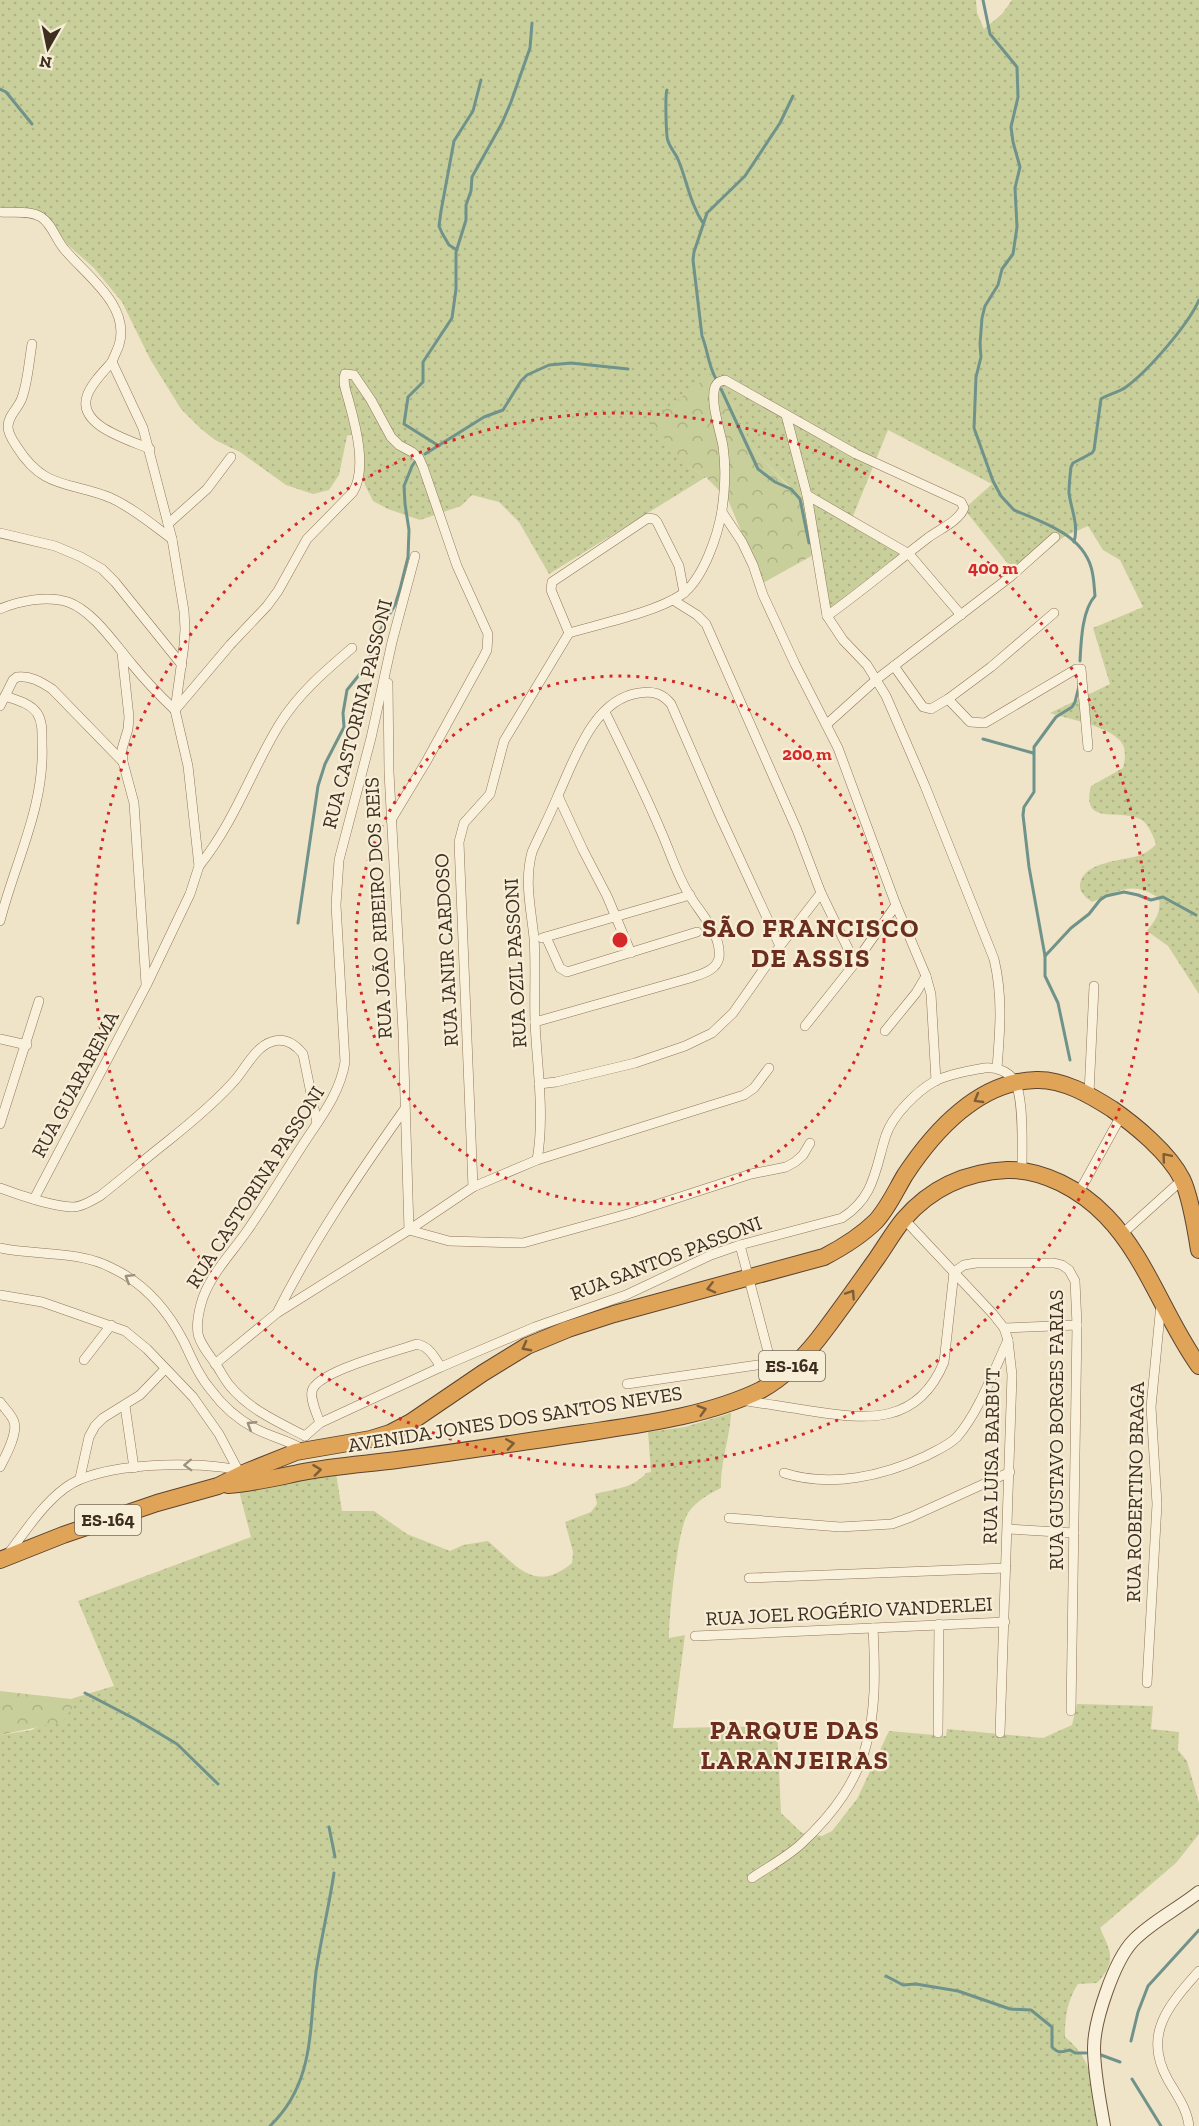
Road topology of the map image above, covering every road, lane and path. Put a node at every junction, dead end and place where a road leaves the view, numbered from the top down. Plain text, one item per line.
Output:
1 (0, 212) edge
2 (32, 344) dead end
3 (112, 362) junction
4 (786, 415) junction
5 (150, 449) junction
6 (231, 458) dead end
7 (807, 495) junction
8 (722, 512) junction
9 (168, 524) junction
10 (0, 533) edge
11 (1055, 537) dead end
12 (172, 539) junction
13 (909, 554) junction
14 (415, 556) dead end
15 (684, 593) junction
16 (673, 600) junction
17 (0, 609) edge
18 (1054, 613) dead end
19 (961, 615) junction
20 (827, 616) junction
21 (569, 633) junction
22 (352, 648) dead end
23 (122, 652) junction
24 (182, 665) junction
25 (894, 666) junction
26 (387, 668) junction
27 (877, 679) junction
28 (5, 696) junction
29 (948, 699) junction
30 (0, 706) edge
31 (175, 710) junction
32 (605, 712) junction
33 (827, 723) junction
34 (1088, 747) dead end
35 (123, 762) junction
36 (558, 796) junction
37 (391, 820) junction
38 (199, 866) junction
39 (821, 893) junction
40 (690, 896) junction
41 (896, 905) junction
42 (615, 917) junction
43 (0, 921) edge
44 (697, 932) dead end
45 (546, 937) junction
46 (534, 940) junction
47 (780, 946) junction
48 (631, 953) junction
49 (855, 963) junction
50 (926, 976) junction
51 (146, 986) junction
52 (1094, 986) dead end
53 (39, 1001) dead end
54 (536, 1022) junction
55 (805, 1026) dead end
56 (885, 1031) dead end
57 (0, 1039) edge
58 (27, 1045) junction
59 (769, 1068) dead end
60 (997, 1068) junction
61 (936, 1081) junction
62 (1015, 1083) junction
63 (540, 1084) junction
64 (1089, 1094) junction
65 (404, 1110) junction
66 (1121, 1116) junction
67 (317, 1123) junction
68 (0, 1124) edge
69 (810, 1143) dead end
70 (537, 1160) junction
71 (1022, 1169) junction
72 (1183, 1179) junction
73 (473, 1187) junction
74 (0, 1188) edge
75 (1078, 1194) junction
76 (34, 1199) junction
77 (904, 1220) junction
78 (409, 1230) junction
79 (1122, 1234) junction
80 (740, 1245) junction
81 (0, 1248) edge
82 (1199, 1250) edge
83 (954, 1272) junction
84 (750, 1278) junction
85 (0, 1295) edge
86 (1161, 1302) junction
87 (277, 1313) junction
88 (111, 1325) junction
89 (1077, 1325) junction
90 (1004, 1328) junction
91 (1008, 1340) junction
92 (84, 1360) dead end
93 (771, 1363) junction
94 (215, 1364) junction
95 (1199, 1366) edge
96 (441, 1367) junction
97 (165, 1369) junction
98 (779, 1379) junction
99 (627, 1384) dead end
100 (737, 1400) junction
101 (0, 1402) edge
102 (125, 1406) junction
103 (9, 1415) junction
104 (0, 1422) edge
105 (320, 1423) junction
106 (307, 1445) junction
107 (281, 1458) junction
108 (0, 1467) edge
109 (134, 1468) junction
110 (242, 1471) junction
111 (1010, 1472) junction
112 (784, 1473) dead end
113 (281, 1477) junction
114 (80, 1478) junction
115 (218, 1486) junction
116 (729, 1518) dead end
117 (1008, 1529) junction
118 (1074, 1533) junction
119 (2, 1560) edge
120 (1006, 1568) junction
121 (749, 1578) dead end
122 (1005, 1622) junction
123 (939, 1624) junction
124 (873, 1628) junction
125 (695, 1636) dead end
126 (1147, 1683) dead end
127 (1071, 1711) dead end
128 (938, 1733) dead end
129 (1000, 1733) dead end
130 (752, 1878) dead end
131 (1199, 1892) edge
132 (1199, 1971) edge
133 (1104, 2126) edge
134 (1190, 2126) edge

1 - 3 street
2 - 12 street
3 - 5 street
3 - 5 street
4 - 7 street
4 - 8 street
4 - 13 street
5 - 9 street
6 - 9 street
7 - 13 street
7 - 20 street
8 - 15 street
8 - 33 street
9 - 12 street
10 - 24 street
11 - 19 street
12 - 24 street
13 - 19 street
13 - 20 street
14 - 26 street, RUA CASTORINA PASSONI
15 - 16 street
15 - 21 street
16 - 21 street
16 - 39 street
17 - 23 street
18 - 29 street
19 - 25 street
20 - 27 street
21 - 73 street, RUA JANIR CARDOSO
22 - 38 street
23 - 31 street
23 - 35 street
24 - 31 street
25 - 27 street
25 - 29 street
26 - 37 street, RUA JOÃO RIBEIRO DOS REIS
26 - 67 street, RUA CASTORINA PASSONI
27 - 33 street
27 - 60 street
28 - 30 street
28 - 35 street
28 - 43 street
29 - 34 street
31 - 37 street
31 - 38 street
32 - 36 street, RUA OZIL PASSONI
32 - 40 street
32 - 47 street, RUA OZIL PASSONI
33 - 41 street
35 - 51 street
36 - 42 street
36 - 46 street, RUA OZIL PASSONI
37 - 65 street, RUA JOÃO RIBEIRO DOS REIS
38 - 51 street, RUA GUARAREMA
39 - 47 street
39 - 49 street
40 - 42 street
40 - 54 street
41 - 49 street
41 - 50 street
42 - 45 street
42 - 48 street
44 - 48 street
45 - 46 street
45 - 48 street
46 - 54 street, RUA OZIL PASSONI
47 - 63 street
49 - 55 street
50 - 56 street
50 - 61 street
51 - 76 street, RUA GUARAREMA
52 - 64 street
53 - 58 street
54 - 63 street, RUA OZIL PASSONI
57 - 58 street
58 - 68 street
59 - 70 street
60 - 61 street, RUA SANTOS PASSONI
60 - 62 street
61 - 80 street, RUA SANTOS PASSONI
62 - 64 highway, ES-164
62 - 71 street
62 -> 84 highway, ES-164
63 - 70 street, RUA OZIL PASSONI
64 - 66 highway, ES-164
65 - 78 street, RUA JOÃO RIBEIRO DOS REIS
65 - 87 street
72 -> 66 highway, ES-164
66 - 75 street
67 - 76 street
67 - 94 street, RUA CASTORINA PASSONI
69 - 78 street
70 - 73 street
71 - 75 highway, AVENIDA JONES DOS SANTOS NEVES / ES-164
71 - 77 highway, AVENIDA JONES DOS SANTOS NEVES / ES-164
72 - 79 street
72 - 82 highway, ES-164
73 - 78 street
74 - 76 street
75 - 79 highway, AVENIDA JONES DOS SANTOS NEVES / ES-164
77 - 83 street, RUA LUISA BARBUT
98 -> 77 highway, AVENIDA JONES DOS SANTOS NEVES / ES-164
78 - 87 street
79 - 86 highway, AVENIDA JONES DOS SANTOS NEVES / ES-164
80 - 84 street
80 - 96 street, RUA SANTOS PASSONI
106 -> 81 street
83 - 89 street, RUA GUSTAVO BORGES FARIAS
83 - 90 street, RUA LUISA BARBUT
83 - 100 street
84 - 93 street
84 -> 106 highway, ES-164
85 - 88 street
86 - 95 highway, AVENIDA JONES DOS SANTOS NEVES / ES-164
86 - 126 street, RUA ROBERTINO BRAGA
87 - 94 street
88 - 92 street
88 - 97 street
89 - 90 street
89 - 118 street, RUA GUSTAVO BORGES FARIAS
90 - 91 street, RUA LUISA BARBUT
91 - 111 street, RUA LUISA BARBUT
91 - 112 street
93 - 98 street
93 - 99 street
94 - 106 street, RUA CASTORINA PASSONI
96 - 105 street, RUA SANTOS PASSONI
96 - 105 street
97 - 102 street
97 - 110 street
98 - 100 highway, AVENIDA JONES DOS SANTOS NEVES / ES-164
113 -> 100 highway, AVENIDA JONES DOS SANTOS NEVES / ES-164
101 - 103 street
102 - 109 street
102 - 114 street
103 - 104 street
103 - 108 street
105 - 106 street, RUA SANTOS PASSONI
106 - 107 highway, ES-164
107 - 110 highway, ES-164
107 - 113 highway
110 -> 109 street
109 - 114 street
110 - 115 highway, ES-164
111 - 116 street
111 - 117 street, RUA LUISA BARBUT
113 - 115 highway, AVENIDA JONES DOS SANTOS NEVES / ES-164
114 - 119 street
115 - 119 highway, ES-164
117 - 118 street
117 - 120 street, RUA LUISA BARBUT
118 - 127 street, RUA GUSTAVO BORGES FARIAS
120 - 121 street
120 - 122 street, RUA LUISA BARBUT
122 - 123 street, RUA JOEL ROGÉRIO VANDERLEI
122 - 129 street, RUA LUISA BARBUT
123 - 124 street, RUA JOEL ROGÉRIO VANDERLEI
123 - 128 street
124 - 125 street, RUA JOEL ROGÉRIO VANDERLEI
124 - 130 street
131 - 133 street
132 - 134 street

